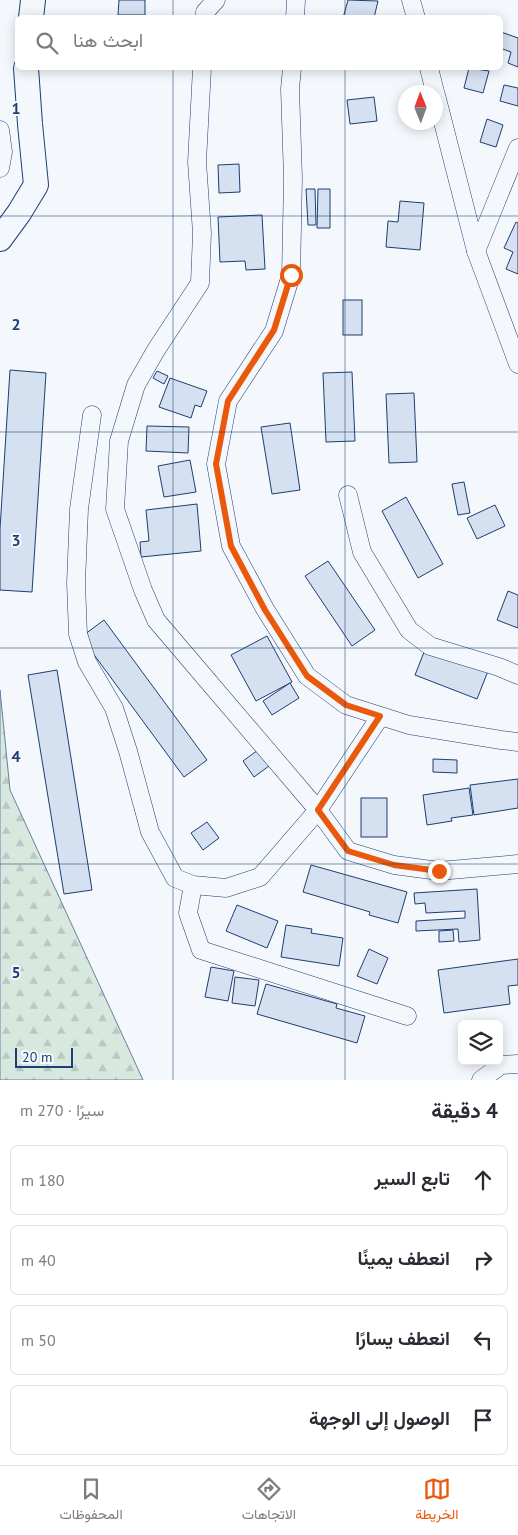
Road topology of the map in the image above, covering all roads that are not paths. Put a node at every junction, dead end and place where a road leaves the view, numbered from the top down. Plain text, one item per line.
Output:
1 (33, 0) edge
2 (216, 0) edge
3 (296, 0) edge
4 (411, 0) edge
5 (31, 15) edge
6 (205, 15) edge
7 (295, 15) edge
8 (415, 15) edge
9 (26, 70) edge
10 (202, 70) edge
11 (292, 70) edge
12 (429, 70) edge
13 (433, 85) edge
14 (443, 125) edge
15 (0, 130) edge
16 (518, 148) edge
17 (0, 168) edge
18 (0, 239) edge
19 (476, 251) junction
20 (518, 364) edge
21 (92, 415) dead end
22 (348, 495) dead end
23 (518, 675) edge
24 (380, 716) junction
25 (518, 742) edge
26 (318, 810) junction
27 (518, 864) edge
28 (193, 885) junction
29 (407, 1016) dead end
30 (518, 1064) edge
31 (481, 1080) edge

1 - 5 main road
2 - 6 street
3 - 7 street
4 - 8 street
9 - 18 main road
10 - 26 street
11 - 24 street
12 - 13 street
14 - 19 street
15 - 17 street
16 - 19 street
19 - 20 street
21 - 28 street
22 - 23 street
24 - 25 street
24 - 26 street
26 - 27 street
26 - 28 street
28 - 29 street
30 - 31 street

